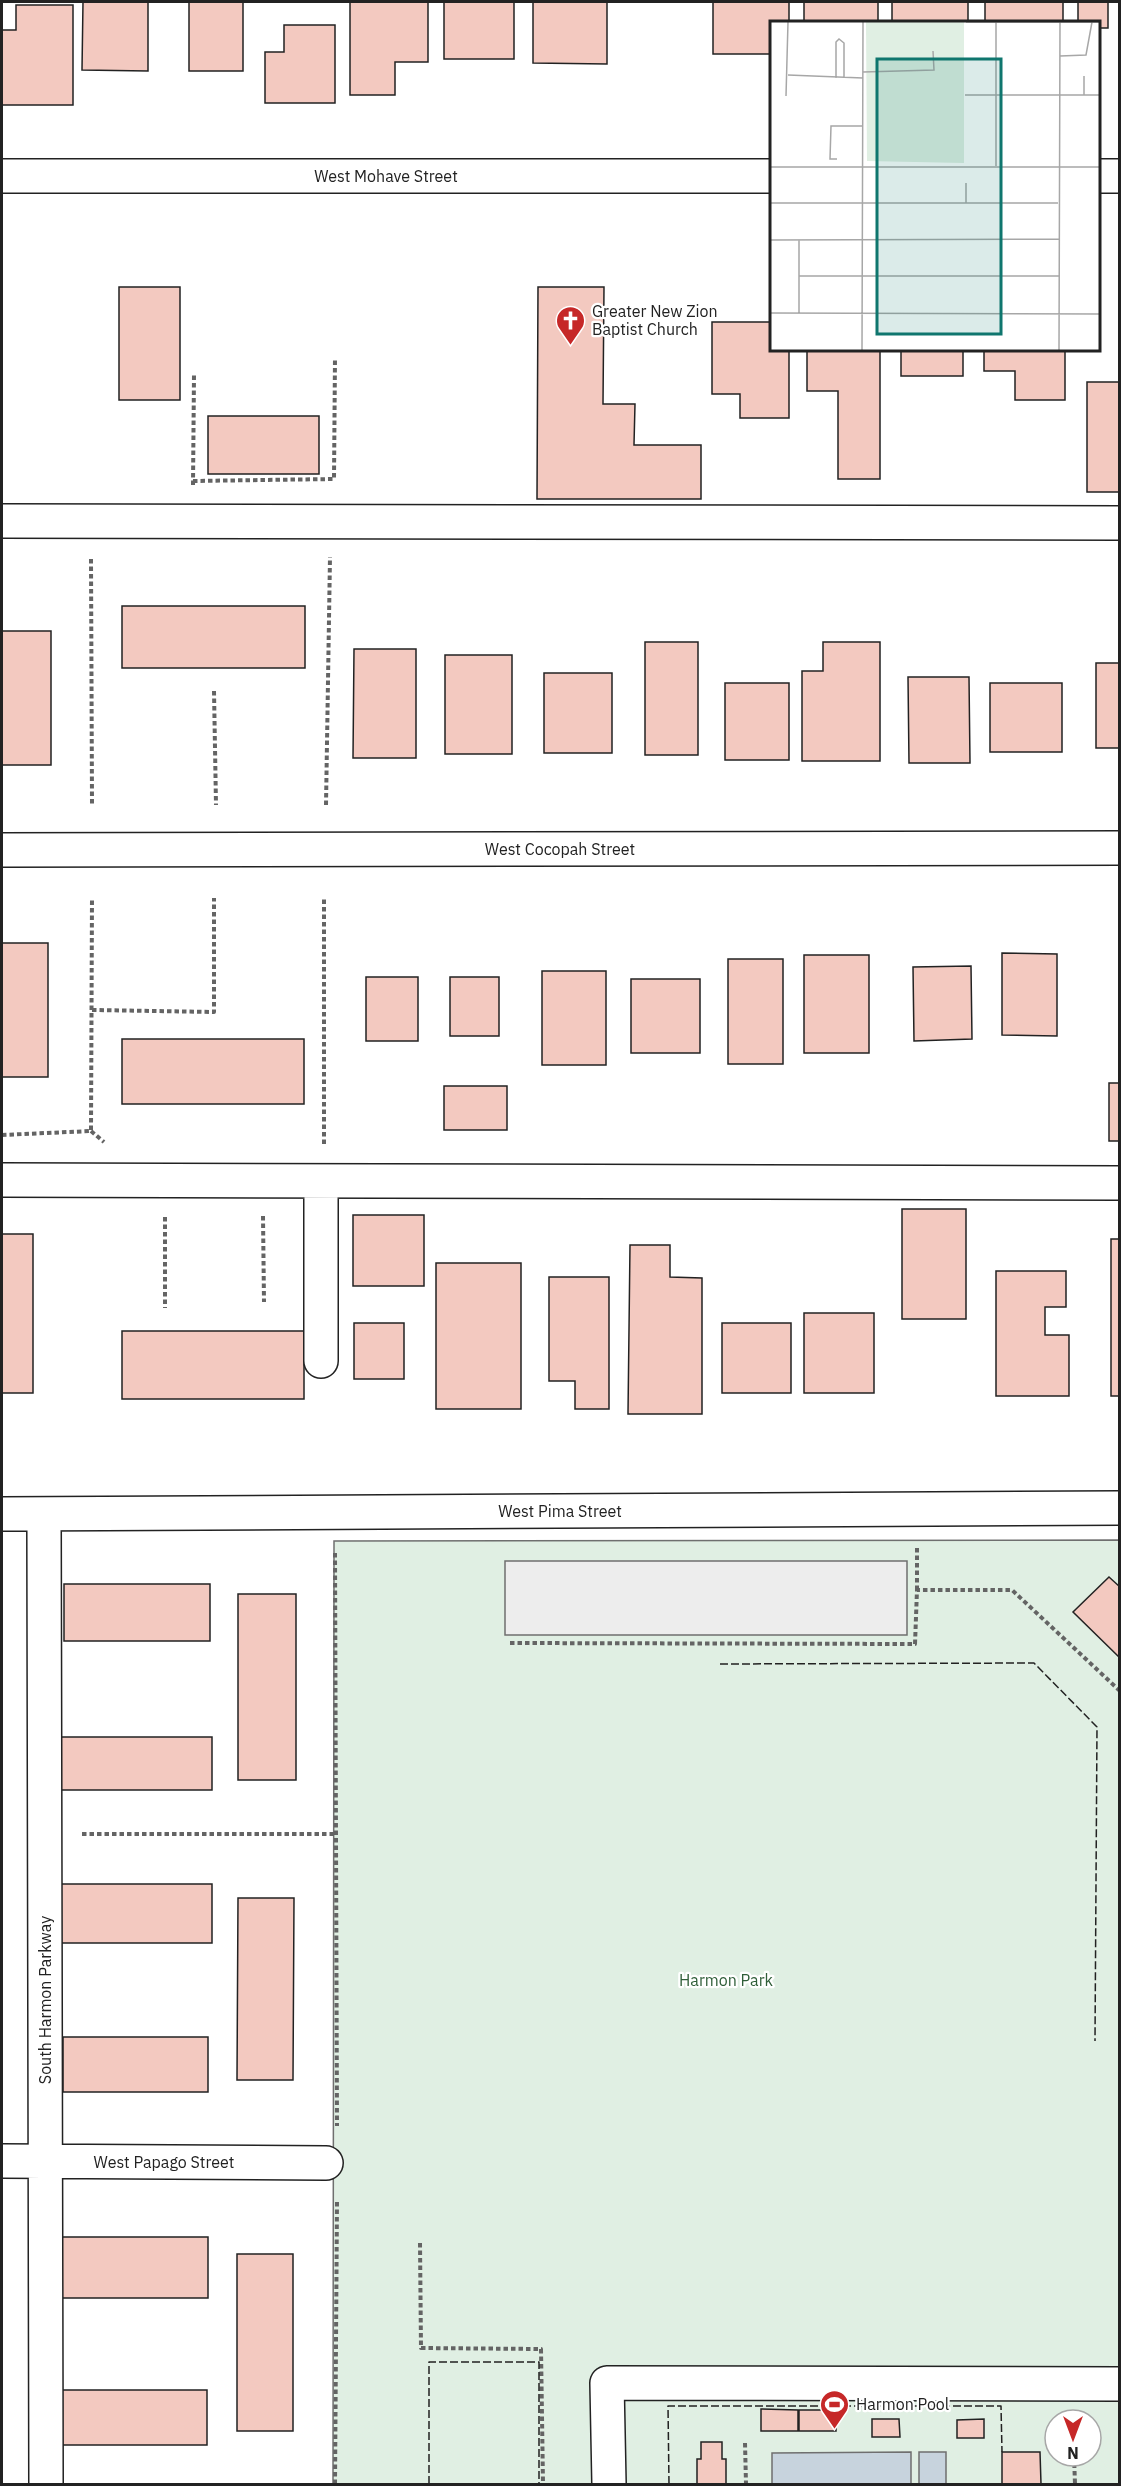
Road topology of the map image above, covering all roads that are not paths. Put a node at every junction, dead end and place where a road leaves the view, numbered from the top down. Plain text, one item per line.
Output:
1 (2, 176) edge
2 (770, 176) edge
3 (1100, 176) edge
4 (1119, 176) edge
5 (2, 521) edge
6 (1119, 523) edge
7 (1119, 848) edge
8 (2, 850) edge
9 (322, 1166) junction
10 (2, 1180) edge
11 (1119, 1183) edge
12 (321, 1361) dead end
13 (1119, 1508) edge
14 (2, 1514) edge
15 (44, 1515) junction
16 (2, 2161) edge
17 (45, 2161) junction
18 (326, 2163) dead end
19 (1119, 2384) edge
20 (46, 2484) edge
21 (609, 2484) edge

1 - 2 street, West Mohave Street
3 - 4 street
5 - 6 street
7 - 8 street, West Cocopah Street
9 - 10 street
9 - 11 street
9 - 12 street
13 - 15 street, West Pima Street
14 - 15 street, West Pima Street
15 - 17 street, South Harmon Parkway
16 - 17 street, West Papago Street
17 - 18 street, West Papago Street
17 - 20 street, South Harmon Parkway
19 - 21 street

